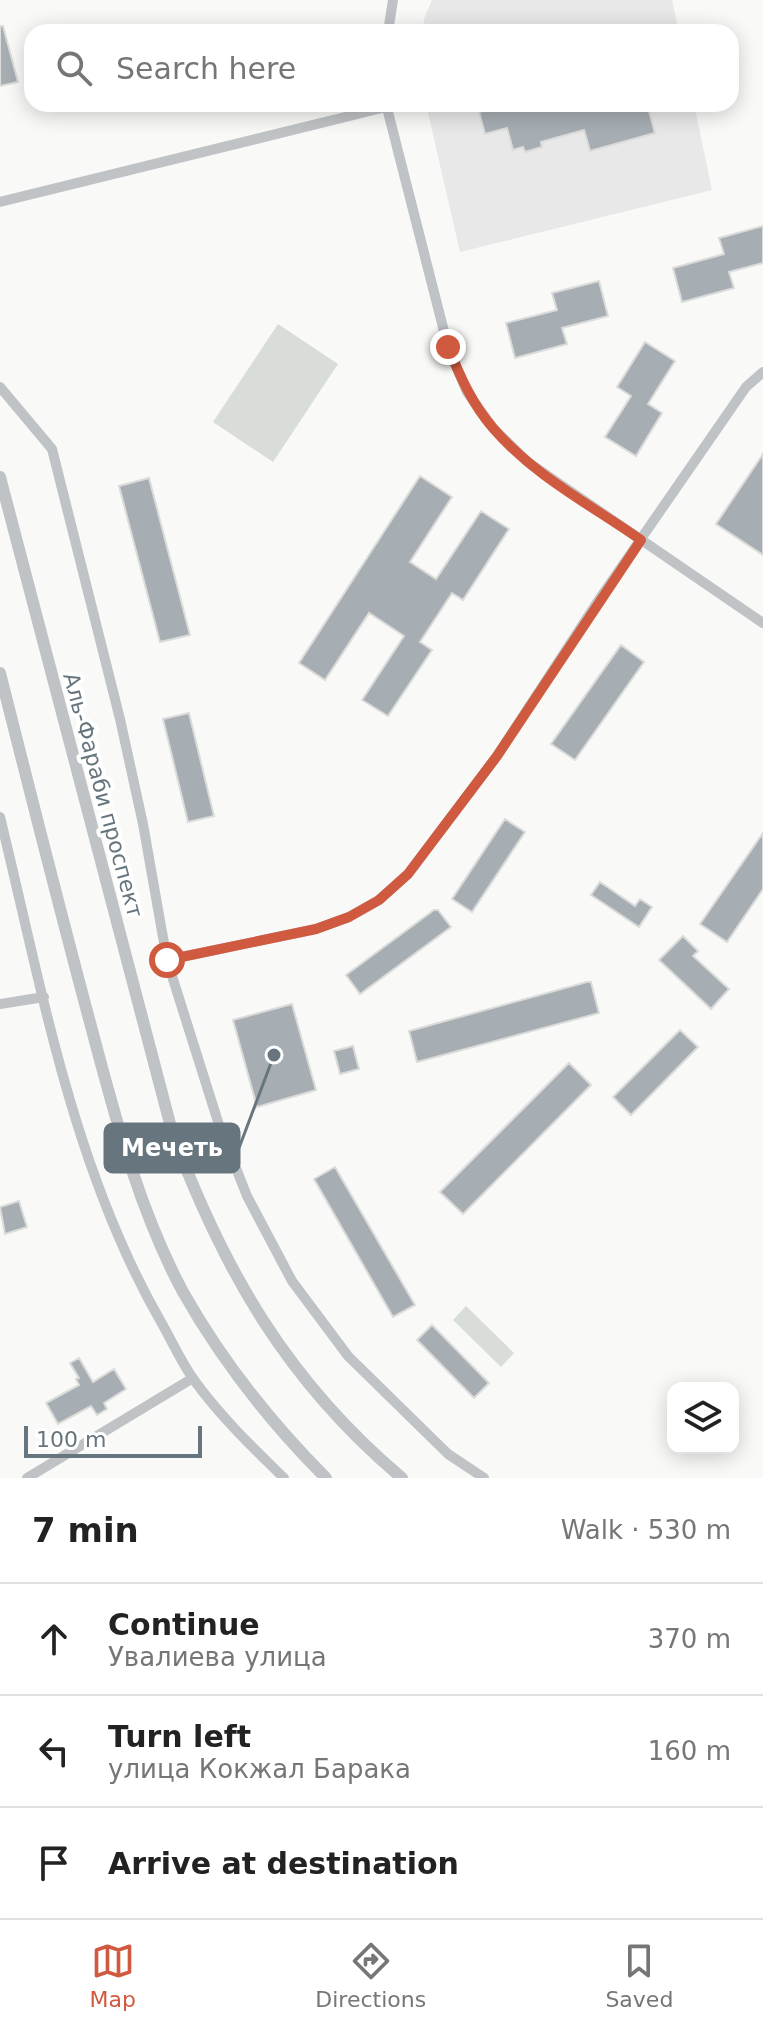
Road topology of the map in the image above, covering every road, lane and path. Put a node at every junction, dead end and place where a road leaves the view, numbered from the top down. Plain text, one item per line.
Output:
1 (393, 0) edge
2 (389, 24) edge
3 (362, 112) edge
4 (388, 112) edge
5 (0, 202) edge
6 (763, 372) edge
7 (0, 387) edge
8 (0, 477) edge
9 (641, 540) junction
10 (763, 623) edge
11 (0, 673) edge
12 (0, 817) edge
13 (167, 960) junction
14 (44, 997) junction
15 (0, 1004) edge
16 (193, 1378) junction
17 (27, 1478) edge
18 (284, 1478) edge
19 (326, 1478) edge
20 (402, 1478) edge
21 (484, 1478) edge

1 - 2 street
3 - 5 street
4 - 9 street
6 - 9 street
7 - 13 street
8 - 20 street, Аль-Фараби проспект
9 - 10 street
9 - 13 street
11 - 19 street
12 - 14 street
13 - 21 street
14 - 15 street
14 - 16 street
16 - 17 street
16 - 18 street

